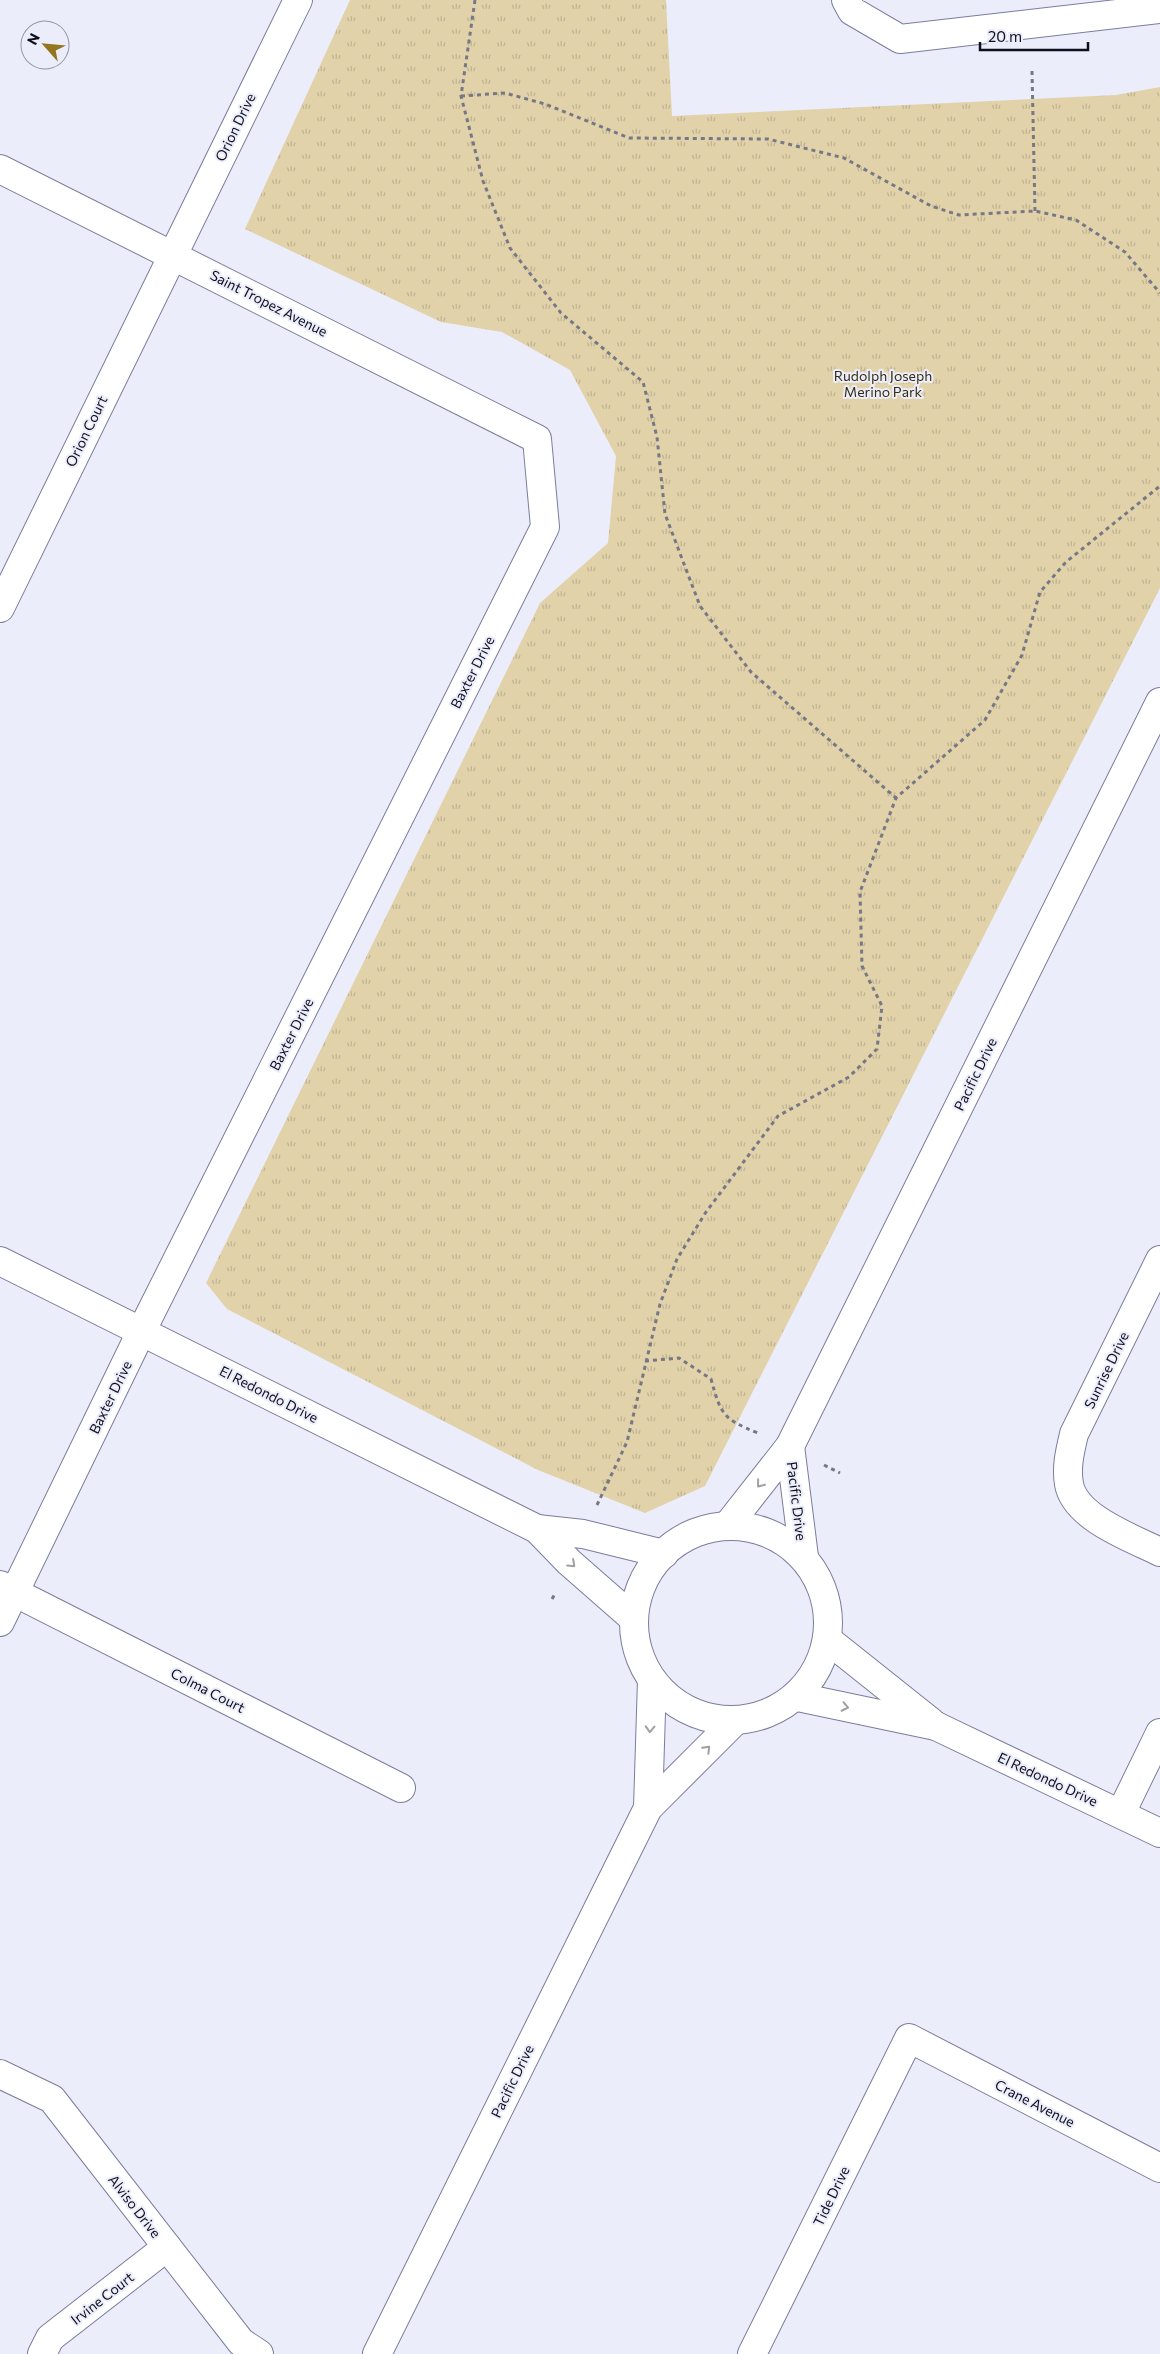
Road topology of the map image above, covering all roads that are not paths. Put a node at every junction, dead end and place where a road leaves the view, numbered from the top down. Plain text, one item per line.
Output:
1 (298, 0) edge
2 (849, 6) edge
3 (1160, 9) edge
4 (0, 169) edge
5 (172, 254) junction
6 (537, 439) joint
7 (0, 608) edge
8 (1160, 702) edge
9 (1160, 1260) edge
10 (0, 1261) edge
11 (142, 1330) junction
12 (790, 1446) junction
13 (728, 1525) junction
14 (537, 1530) junction
15 (1160, 1552) edge
16 (664, 1554) junction
17 (804, 1557) junction
18 (7, 1588) edge
19 (634, 1619) junction
20 (0, 1622) edge
21 (828, 1640) junction
22 (652, 1680) junction
23 (798, 1697) junction
24 (734, 1722) junction
25 (936, 1726) junction
26 (1160, 1733) edge
27 (401, 1788) dead end
28 (648, 1808) junction
29 (1121, 1813) junction
30 (1160, 1833) edge
31 (909, 2038) joint
32 (0, 2074) edge
33 (1160, 2168) edge
34 (167, 2247) junction
35 (42, 2354) edge
36 (259, 2354) edge
37 (376, 2354) edge
38 (752, 2354) edge

1 - 5 street, Orion Drive
2 - 3 street
4 - 5 street, Saint Tropez Avenue
5 - 6 street, Saint Tropez Avenue
5 - 7 street, Orion Court
6 - 11 street, Baxter Drive
8 - 12 street, Pacific Drive
9 - 15 street, Sunrise Drive
10 - 11 street, El Redondo Drive
11 - 14 street, El Redondo Drive
11 - 18 street, Baxter Drive
12 -> 13 street, Pacific Drive
12 - 17 street, Pacific Drive
13 - 16 street
13 - 17 street
14 - 16 street, El Redondo Drive
14 -> 19 street, El Redondo Drive
16 - 19 street
17 - 21 street
18 - 20 street, Baxter Drive
18 - 27 street, Colma Court
19 - 22 street
21 - 23 street
21 - 25 street, El Redondo Drive
22 - 24 street
22 -> 28 street, Pacific Drive
23 - 24 street
23 -> 25 street, El Redondo Drive
28 -> 24 street, Pacific Drive
25 - 29 street, El Redondo Drive
26 - 29 street
28 - 37 street, Pacific Drive
29 - 30 street, El Redondo Drive
31 - 33 street, Crane Avenue
31 - 38 street, Tide Drive
32 - 34 street, Alviso Drive
34 - 35 street, Irvine Court
34 - 36 street, Alviso Drive

